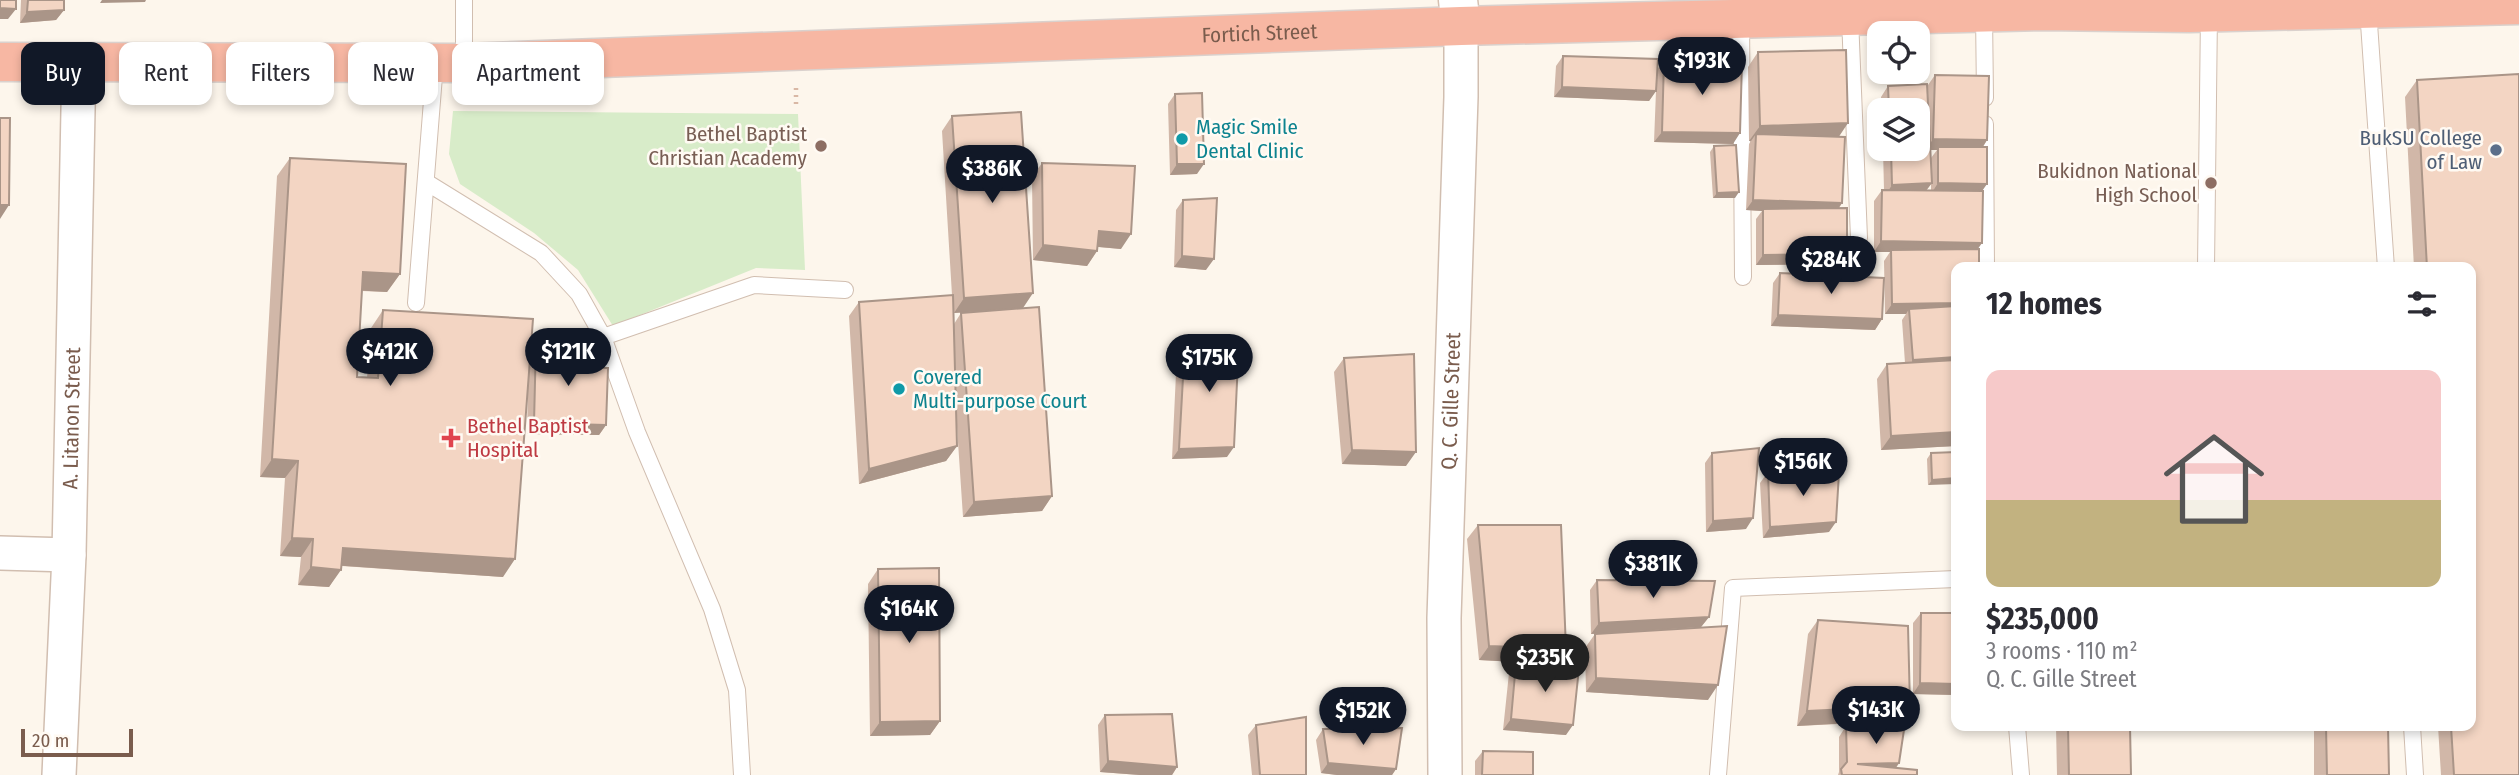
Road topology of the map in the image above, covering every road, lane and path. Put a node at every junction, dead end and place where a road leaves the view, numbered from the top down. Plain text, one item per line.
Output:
1 (464, 0) edge
2 (2466, 3) edge
3 (2519, 5) edge
4 (2044, 6) edge
5 (2368, 9) junction
6 (1460, 13) edge
7 (1984, 13) junction
8 (2209, 13) junction
9 (1741, 18) junction
10 (1850, 18) junction
11 (105, 61) edge
12 (0, 62) edge
13 (21, 62) edge
14 (450, 63) junction
15 (78, 105) edge
16 (426, 181) junction
17 (1859, 237) dead end
18 (1986, 262) edge
19 (2206, 262) edge
20 (2386, 262) edge
21 (1743, 277) dead end
22 (845, 290) dead end
23 (416, 303) dead end
24 (603, 337) junction
25 (0, 553) edge
26 (69, 555) junction
27 (1951, 579) edge
28 (2017, 731) edge
29 (2412, 731) edge
30 (59, 775) edge
31 (743, 775) edge
32 (1445, 775) edge
33 (1718, 775) edge
34 (2021, 775) edge
35 (2415, 775) edge

1 - 14 lane
2 - 3 highway, Fortich Street
2 - 5 highway, Fortich Street
4 - 7 highway, Fortich Street
4 - 8 highway, Fortich Street
5 - 8 highway, Fortich Street
5 - 20 lane
6 - 9 highway, Fortich Street
6 - 14 highway, Fortich Street
6 - 32 street, Q. C. Gille Street
7 - 10 highway, Fortich Street
7 - 18 lane
8 - 19 lane
9 - 10 highway, Fortich Street
9 - 21 lane
10 - 17 lane
11 - 14 highway, Fortich Street
12 - 13 highway, Fortich Street
14 - 16 lane
15 - 26 street, A. Litanon Street
16 - 23 lane
16 - 24 lane
22 - 24 lane
24 - 31 lane
25 - 26 street
26 - 30 street, A. Litanon Street
27 - 33 lane
28 - 34 lane
29 - 35 lane

